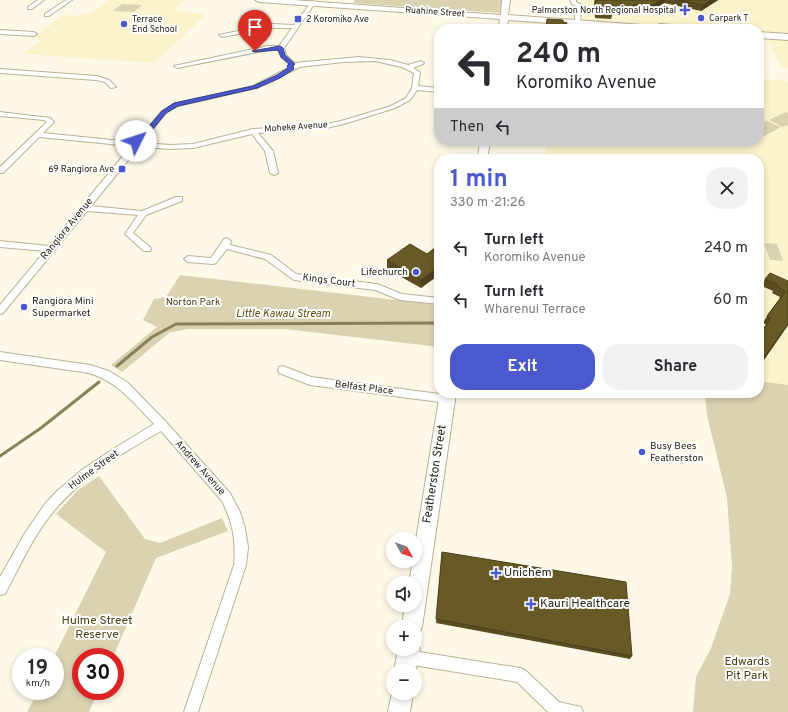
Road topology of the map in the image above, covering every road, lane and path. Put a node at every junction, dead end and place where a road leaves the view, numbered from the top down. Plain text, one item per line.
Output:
1 (41, 0) edge
2 (69, 0) edge
3 (259, 0) edge
4 (573, 0) edge
5 (310, 2) edge
6 (505, 4) edge
7 (30, 8) dead end
8 (458, 13) junction
9 (47, 15) dead end
10 (504, 17) junction
11 (583, 22) junction
12 (503, 24) edge
13 (604, 24) edge
14 (616, 24) edge
15 (296, 27) junction
16 (0, 32) edge
17 (34, 34) dead end
18 (764, 34) edge
19 (222, 36) dead end
20 (788, 36) edge
21 (280, 48) junction
22 (421, 63) dead end
23 (178, 66) dead end
24 (294, 66) junction
25 (409, 68) junction
26 (0, 71) edge
27 (113, 87) dead end
28 (415, 88) junction
29 (434, 90) edge
30 (0, 114) edge
31 (253, 131) junction
32 (37, 135) junction
33 (142, 143) junction
34 (133, 146) junction
35 (0, 171) edge
36 (274, 173) dead end
37 (179, 199) dead end
38 (85, 208) junction
39 (143, 213) junction
40 (0, 244) edge
41 (51, 249) junction
42 (147, 249) dead end
43 (188, 258) dead end
44 (434, 300) edge
45 (0, 311) edge
46 (0, 356) edge
47 (283, 370) dead end
48 (434, 394) edge
49 (448, 398) edge
50 (162, 425) junction
51 (0, 589) edge
52 (413, 620) edge
53 (407, 659) edge
54 (401, 700) edge
55 (191, 712) edge
56 (399, 712) edge
57 (576, 712) edge

1 - 7 street
2 - 9 street
3 - 5 main road, Ruahine Street
4 - 11 street
5 - 8 main road, Ruahine Street
5 - 15 street
6 - 8 main road
6 - 10 main road
8 - 10 main road, Ruahine Street
10 - 11 main road, Ruahine Street
10 - 12 main road
11 - 13 main road, Ruahine Street
11 - 14 main road, Ruahine Street
15 - 19 street
15 - 21 street
16 - 17 street
18 - 20 main road
21 - 23 street
21 - 24 street
22 - 25 street
24 - 25 street
24 - 33 street
25 - 28 street
26 - 27 street
28 - 29 street
28 - 31 street, Moheke Avenue
30 - 32 street
31 - 33 street, Moheke Avenue
31 - 36 street
32 - 34 street
32 - 35 street
33 - 34 street
34 - 38 street, Rangiora Avenue
37 - 39 street
38 - 39 street
38 - 41 street, Rangiora Avenue
39 - 42 street
40 - 41 street
41 - 45 street, Rangiora Avenue
43 - 44 street, Kings Court
46 - 50 street, Andrew Avenue
47 - 48 street, Belfast Place
49 - 52 main road, Featherston Street
50 - 51 street, Hulme Street
50 - 55 street, Andrew Avenue
53 - 57 street
54 - 56 main road

